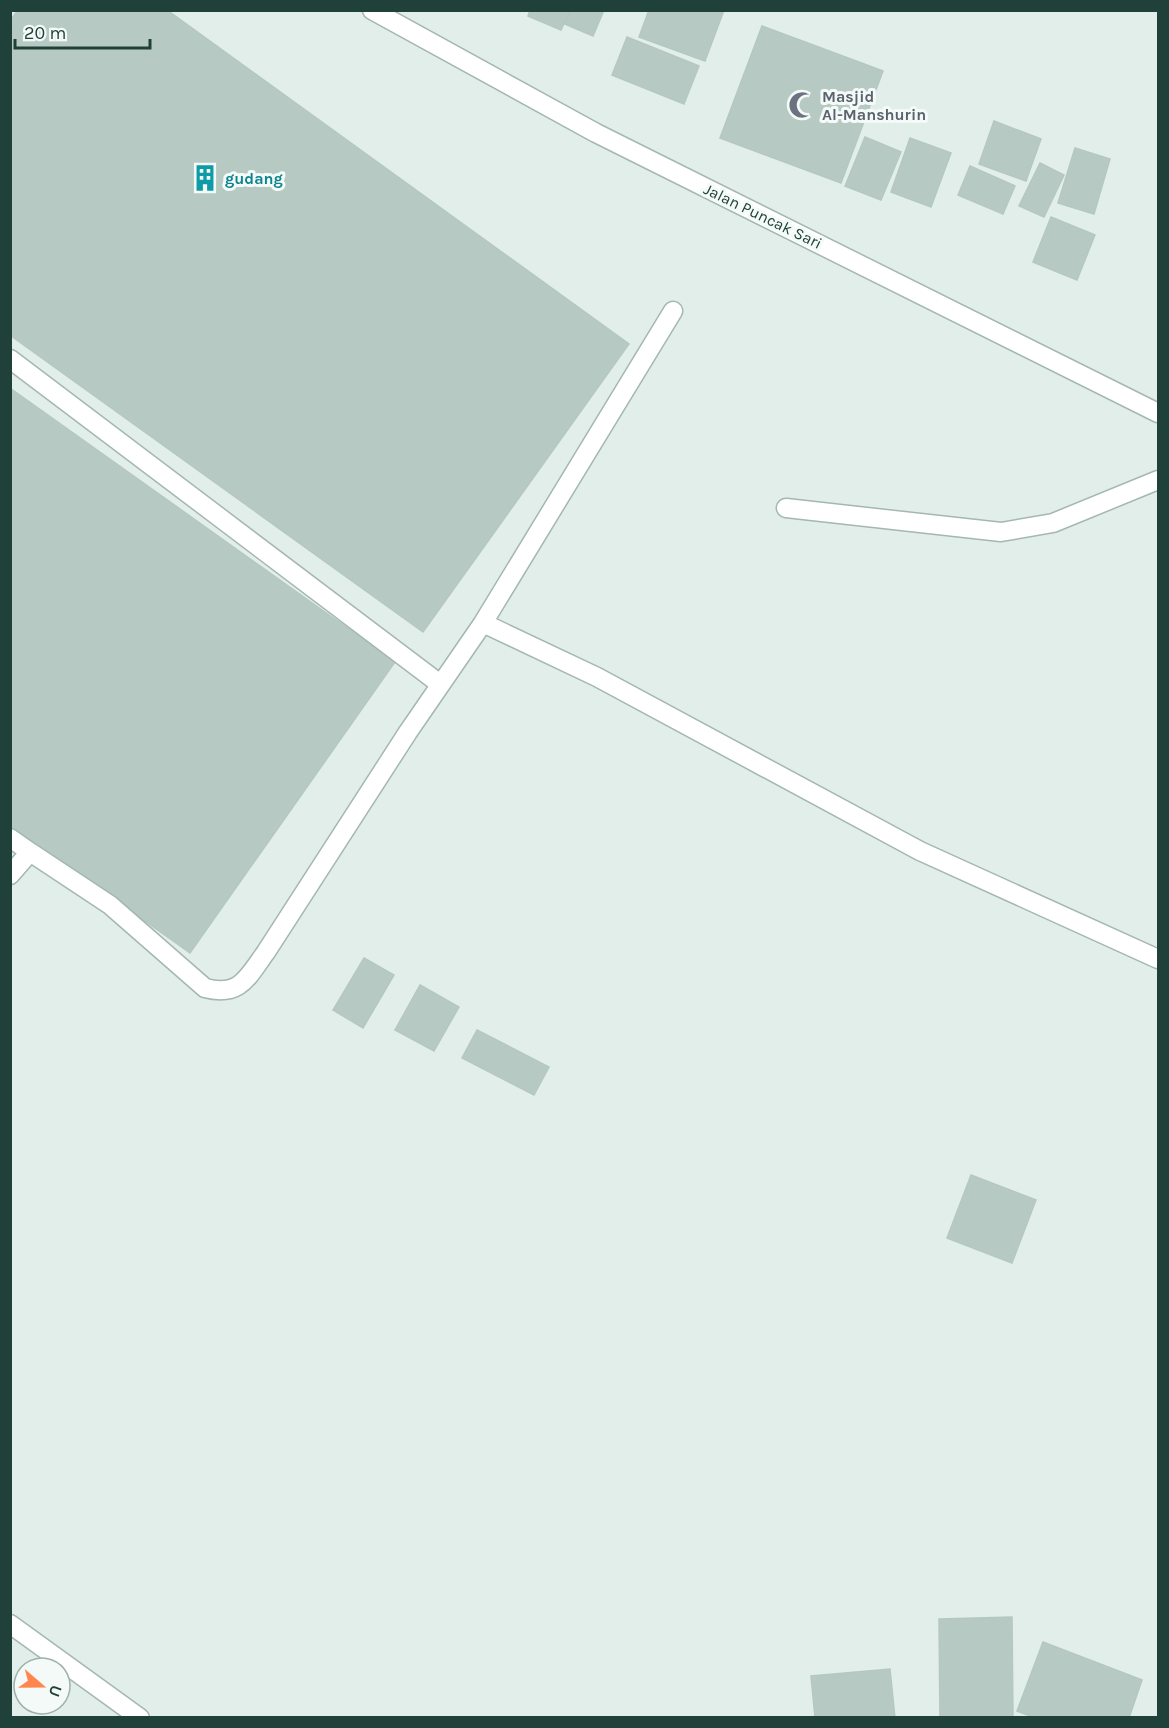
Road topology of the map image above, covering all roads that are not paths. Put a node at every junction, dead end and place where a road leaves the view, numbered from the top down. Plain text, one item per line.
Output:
1 (372, 10) edge
2 (673, 311) dead end
3 (10, 359) edge
4 (1158, 413) edge
5 (1158, 480) edge
6 (786, 507) dead end
7 (483, 623) junction
8 (440, 684) junction
9 (10, 838) edge
10 (30, 852) junction
11 (10, 875) edge
12 (1158, 959) edge
13 (10, 1624) edge
14 (140, 1718) edge

1 - 4 street, Jalan Puncak Sari
2 - 7 street
3 - 8 street
5 - 6 street
7 - 8 street
7 - 12 street
8 - 10 street
9 - 10 street
10 - 11 street
13 - 14 street

